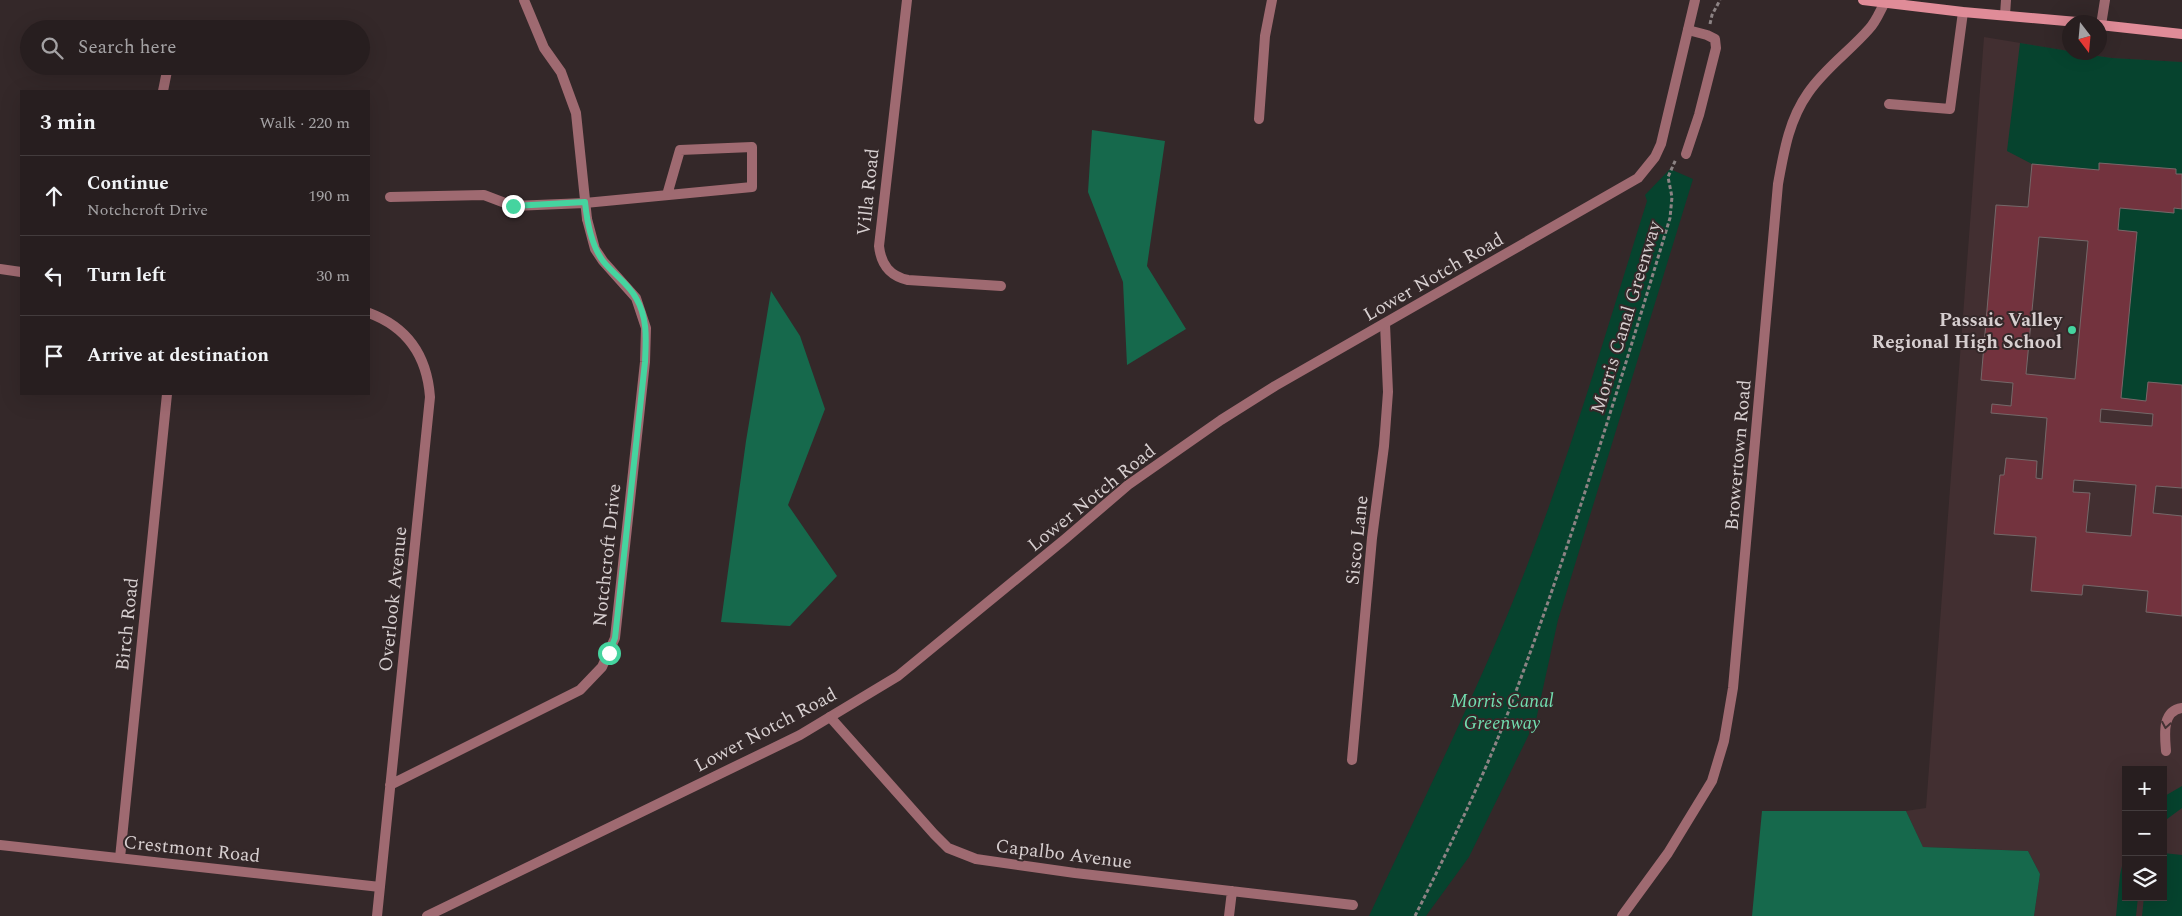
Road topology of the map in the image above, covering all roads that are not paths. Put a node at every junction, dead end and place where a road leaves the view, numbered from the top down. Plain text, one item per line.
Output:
1 (524, 0) edge
2 (907, 0) edge
3 (1272, 0) edge
4 (1696, 0) edge
5 (1863, 0) edge
6 (2006, 0) edge
7 (2105, 0) edge
8 (1884, 2) junction
9 (1907, 3) edge
10 (1963, 12) junction
11 (2005, 15) junction
12 (2102, 15) edge
13 (2062, 21) edge
14 (2107, 26) edge
15 (1688, 30) junction
16 (2182, 34) edge
17 (166, 75) edge
18 (163, 90) edge
19 (1889, 104) dead end
20 (1259, 119) dead end
21 (1682, 155) road end
22 (667, 195) junction
23 (390, 197) dead end
24 (585, 202) junction
25 (0, 269) edge
26 (20, 272) edge
27 (1001, 286) dead end
28 (370, 314) edge
29 (1385, 324) junction
30 (167, 395) edge
31 (2182, 708) edge
32 (830, 717) junction
33 (2166, 751) dead end
34 (1352, 760) dead end
35 (390, 785) junction
36 (0, 845) edge
37 (120, 858) junction
38 (380, 887) junction
39 (1232, 891) junction
40 (1353, 905) dead end
41 (376, 916) edge
42 (427, 916) edge
43 (1229, 916) edge
44 (1622, 916) edge

1 - 24 street, Notchcroft Drive
2 - 27 street, Villa Road
3 - 20 street
4 - 15 street, Lower Notch Road
5 - 8 main road
6 - 11 street
7 - 12 street
8 - 9 main road
8 - 44 street, Browertown Road
9 - 10 main road
10 - 11 main road
10 - 19 street
11 - 13 main road
14 - 16 main road
15 - 21 street
15 - 29 street, Lower Notch Road
17 - 18 street
22 - 22 street
22 - 24 street
23 - 24 street
24 - 35 street, Notchcroft Drive
25 - 26 street
28 - 35 street, Overlook Avenue
29 - 32 street, Lower Notch Road
29 - 34 street, Sisco Lane
30 - 37 street, Birch Road
31 -> 33 street
32 - 39 street, Capalbo Avenue
32 - 42 street, Lower Notch Road
35 - 38 street, Overlook Avenue
36 - 37 street, Crestmont Road
37 - 38 street, Crestmont Road
38 - 41 street, Overlook Avenue
39 - 40 street, Capalbo Avenue
39 - 43 street

